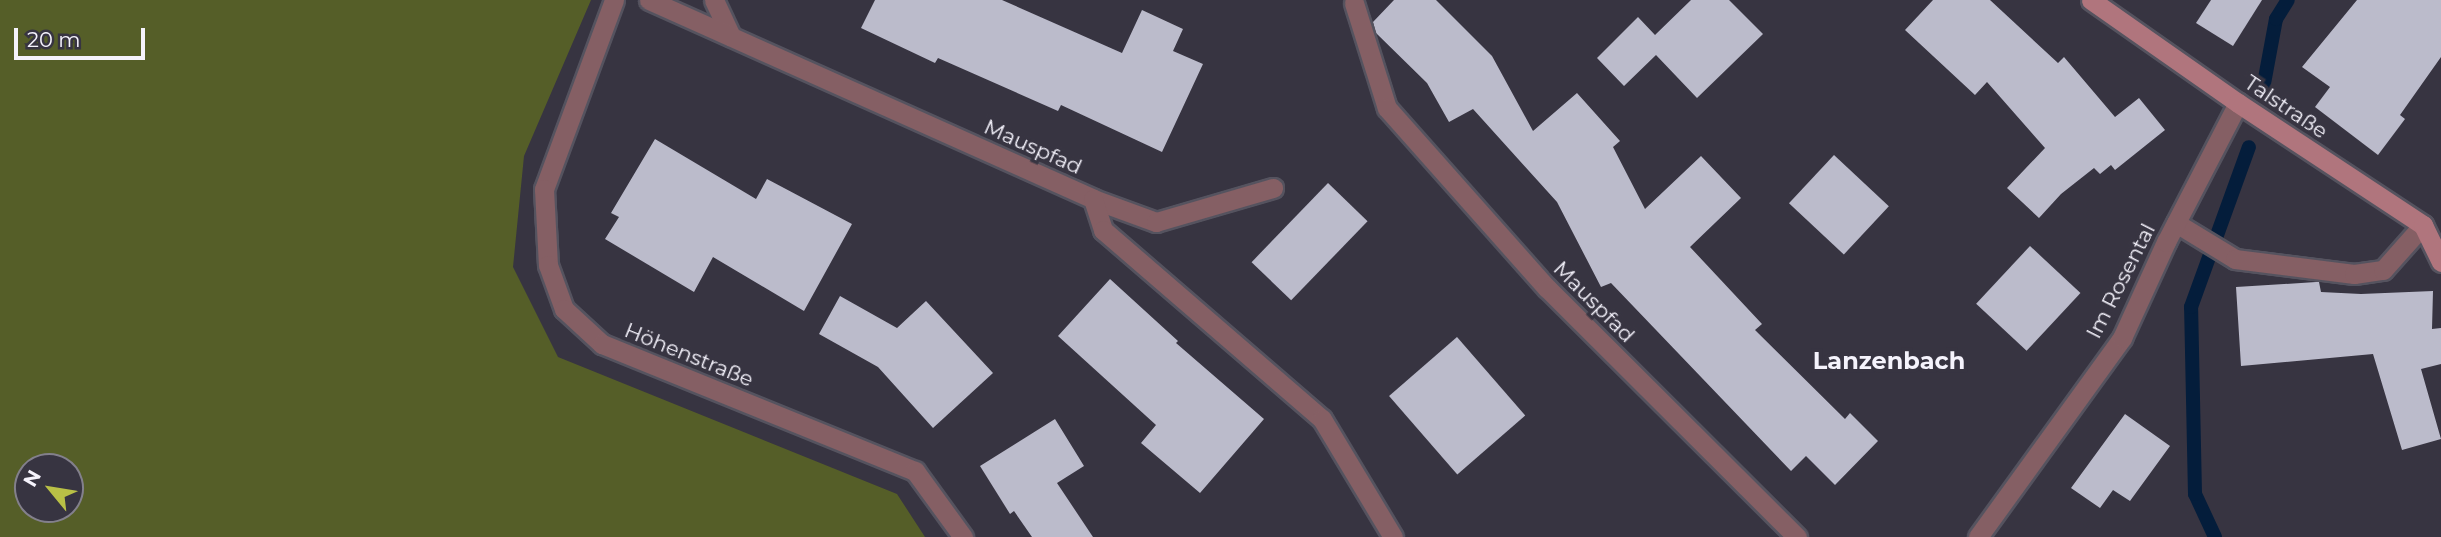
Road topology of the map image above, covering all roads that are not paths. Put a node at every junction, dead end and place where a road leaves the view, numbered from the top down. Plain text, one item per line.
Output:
1 (614, 0) edge
2 (649, 0) edge
3 (713, 0) edge
4 (2091, 0) edge
5 (1354, 2) dead end
6 (731, 36) junction
7 (2238, 103) junction
8 (1273, 188) dead end
9 (1093, 199) junction
10 (2176, 223) junction
11 (2423, 225) junction
12 (2441, 262) edge
13 (963, 537) edge
14 (1393, 537) edge
15 (1797, 537) edge
16 (1978, 537) edge

1 - 13 street, Höhenstraße
2 - 6 street, Mauspfad
3 - 6 street
4 - 7 main road, Talstraße
5 - 15 street, Mauspfad
6 - 9 street, Mauspfad
7 - 10 street, Im Rosental
7 - 11 main road, Talstraße
8 - 9 street
9 - 14 street, Mauspfad
10 - 11 street
10 - 16 street, Im Rosental
11 - 12 main road

